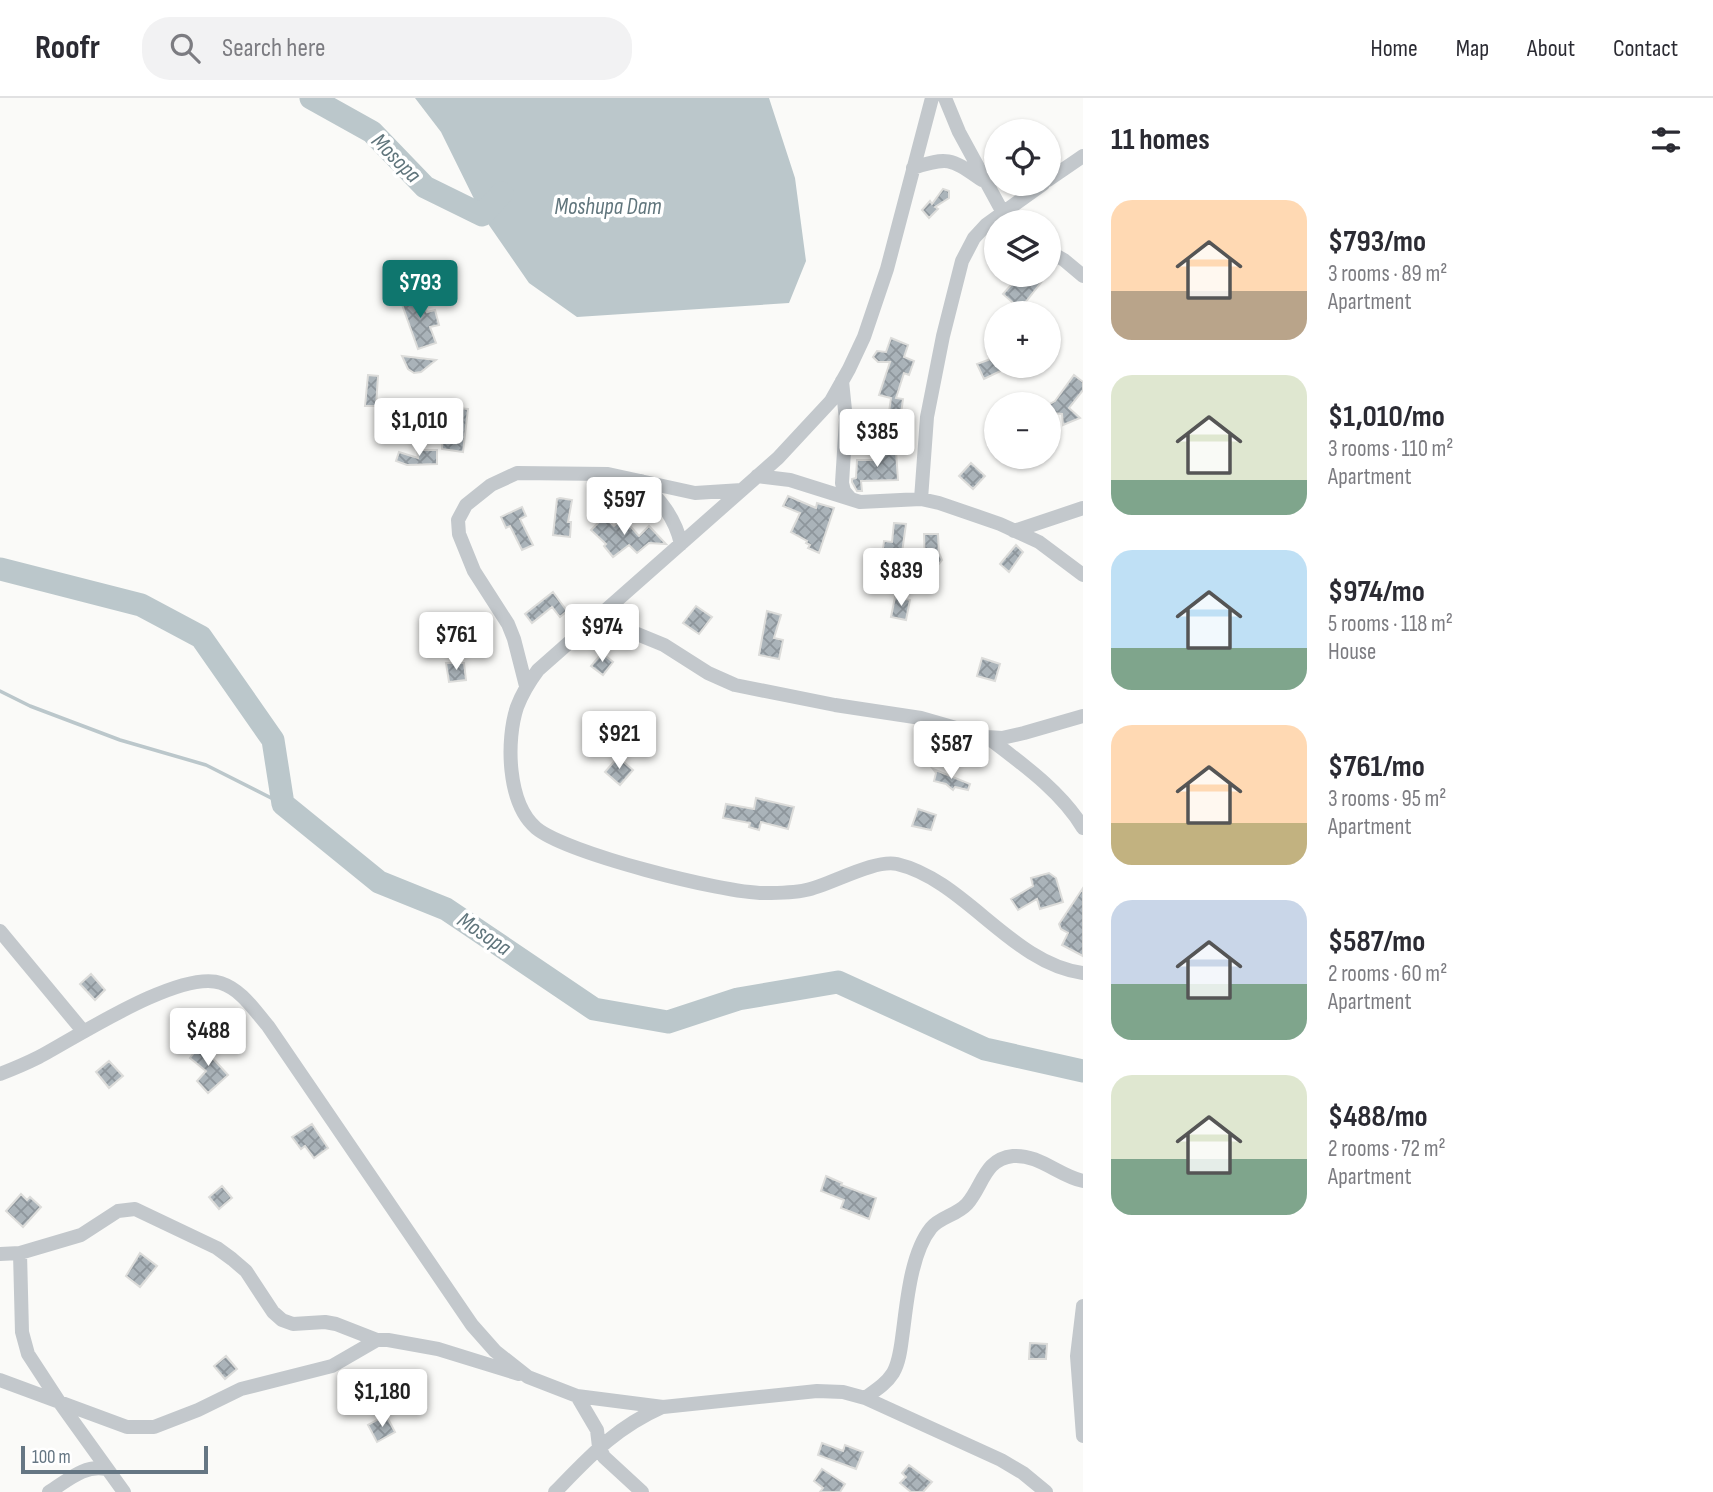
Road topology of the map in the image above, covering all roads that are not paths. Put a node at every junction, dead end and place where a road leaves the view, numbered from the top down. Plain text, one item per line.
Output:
1 (932, 98) edge
2 (945, 98) edge
3 (1083, 156) edge
4 (913, 169) junction
5 (1061, 171) edge
6 (984, 179) edge
7 (984, 182) edge
8 (1030, 196) edge
9 (1014, 210) edge
10 (984, 232) edge
11 (1061, 258) edge
12 (1083, 276) edge
13 (842, 381) junction
14 (758, 476) junction
15 (640, 480) junction
16 (742, 490) junction
17 (850, 498) junction
18 (920, 499) junction
19 (1083, 508) edge
20 (1014, 531) junction
21 (681, 544) junction
22 (1083, 575) edge
23 (592, 623) junction
24 (526, 686) junction
25 (1083, 716) edge
26 (988, 737) junction
27 (1083, 828) edge
28 (0, 931) edge
29 (1083, 973) edge
30 (83, 1031) junction
31 (0, 1074) edge
32 (1083, 1181) edge
33 (20, 1253) junction
34 (0, 1254) edge
35 (1083, 1306) edge
36 (377, 1340) junction
37 (528, 1377) junction
38 (0, 1380) edge
39 (577, 1396) junction
40 (865, 1398) junction
41 (60, 1403) junction
42 (663, 1407) junction
43 (1083, 1436) edge
44 (599, 1447) junction
45 (106, 1469) junction
46 (49, 1492) edge
47 (124, 1492) edge
48 (555, 1492) edge
49 (642, 1492) edge
50 (1046, 1492) edge

1 - 4 street
2 - 6 street
3 - 5 street
4 - 7 street
4 - 13 street
8 - 9 street
10 - 18 street
11 - 12 street
13 - 14 street
13 - 17 street
14 - 16 street
14 - 17 street
15 - 16 street
15 - 21 street
15 - 24 street
16 - 21 street
17 - 18 street
18 - 20 street
19 - 20 street
20 - 22 street
21 - 23 street
23 - 24 street
23 - 26 street
24 - 29 street
25 - 26 street
26 - 27 street
28 - 30 street
30 - 31 street
30 - 37 street
32 - 40 street
33 - 34 street
33 - 36 street
33 - 41 street
35 - 43 street
36 - 37 street
36 - 41 street
37 - 39 street
38 - 41 street
39 - 42 street
39 - 44 street
40 - 42 street
40 - 50 street
41 - 45 street
42 - 44 street
44 - 48 street
44 - 49 street
45 - 46 street
45 - 47 street

